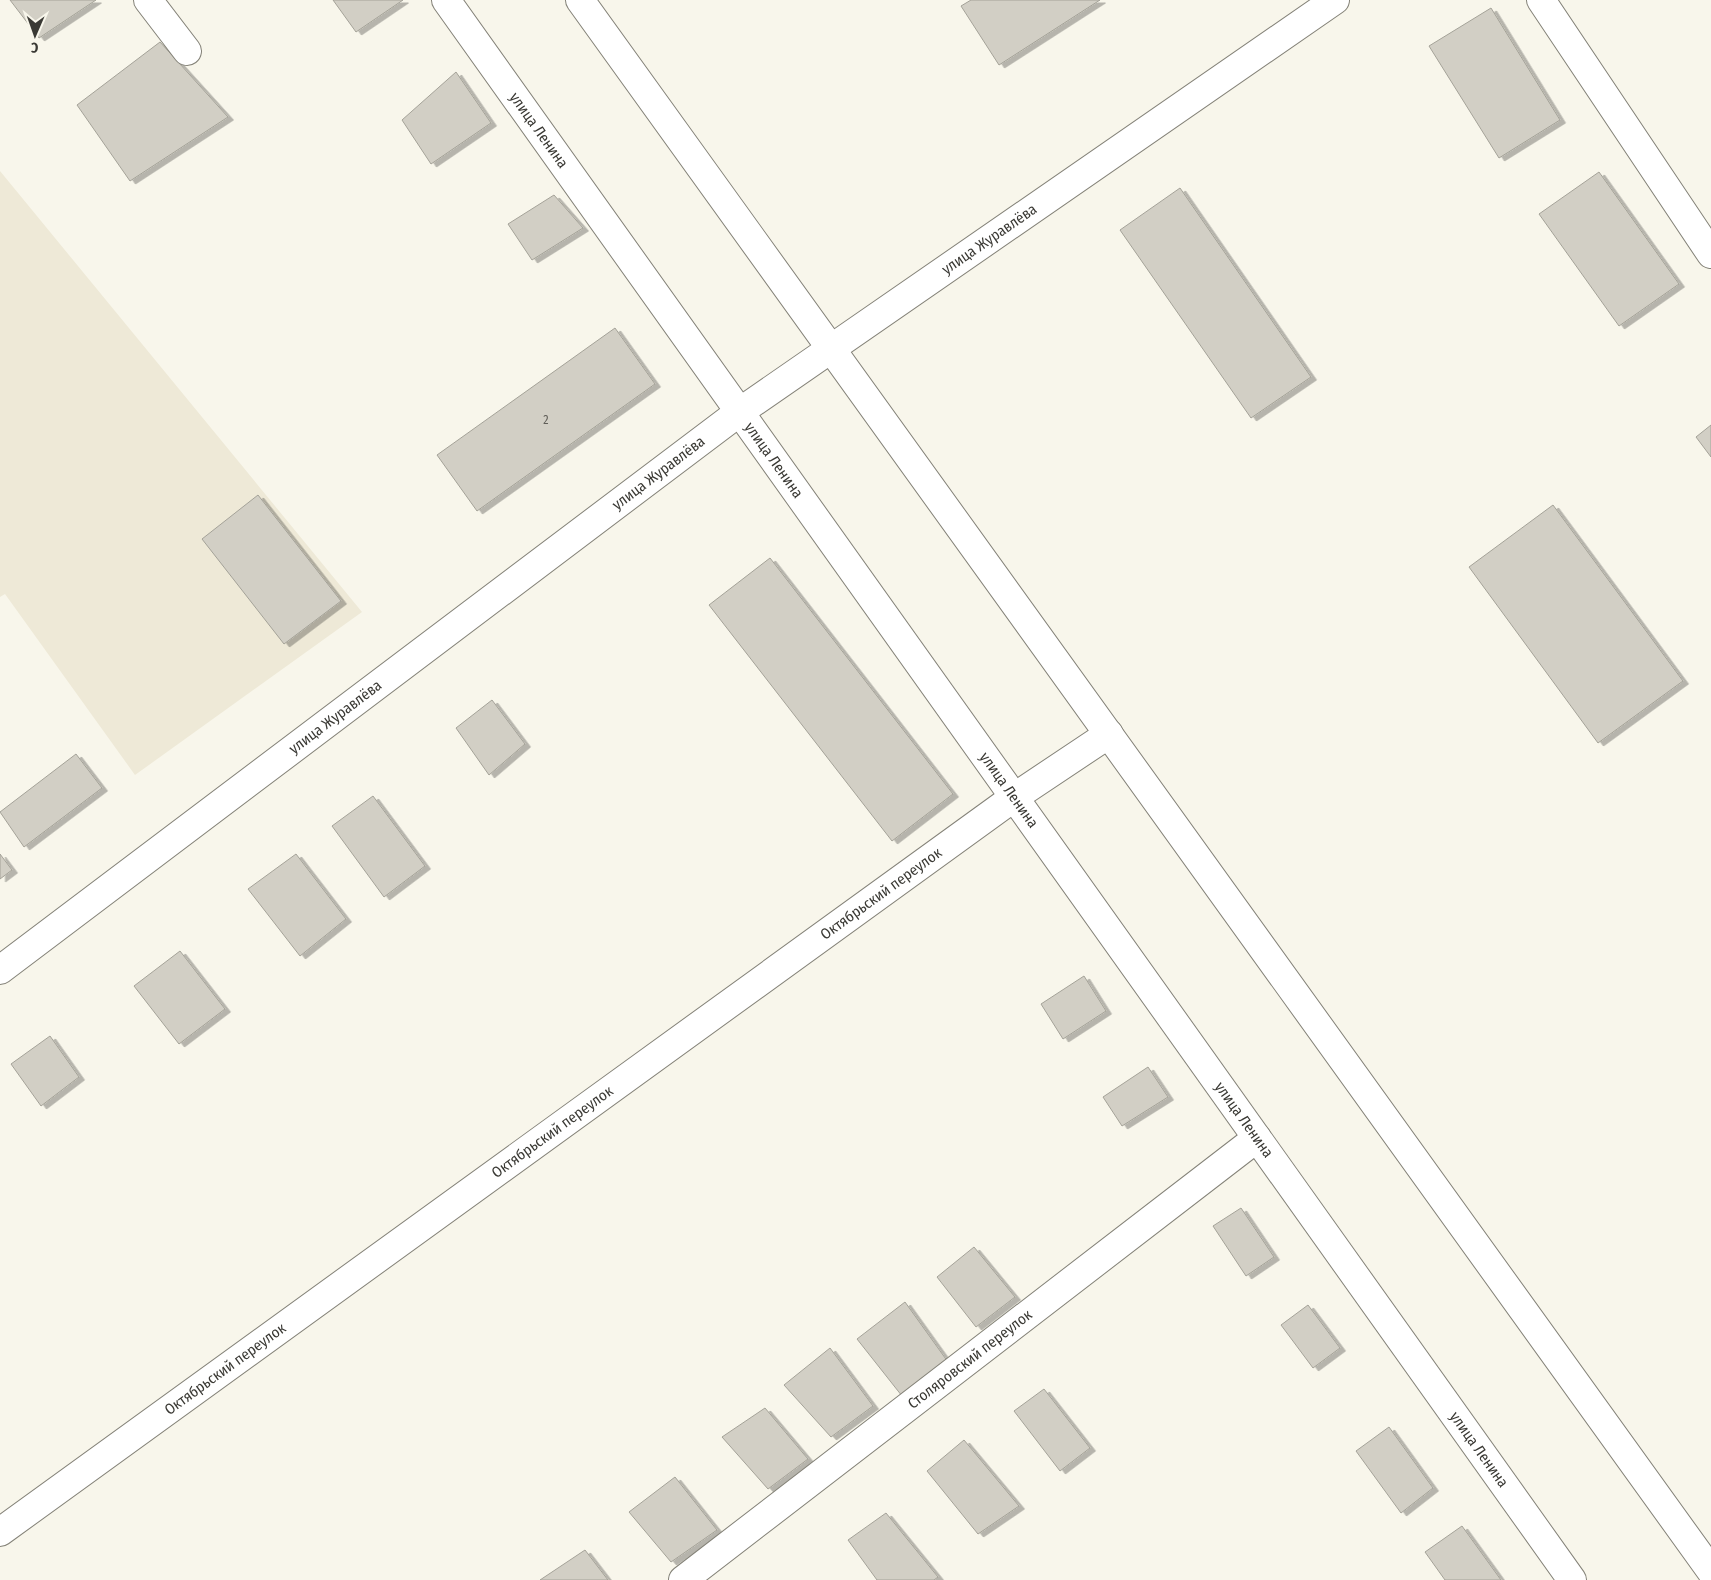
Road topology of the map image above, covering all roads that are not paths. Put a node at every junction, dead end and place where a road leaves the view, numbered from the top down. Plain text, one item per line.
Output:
1 (148, 0) edge
2 (446, 0) edge
3 (580, 0) edge
4 (1335, 0) edge
5 (1541, 0) edge
6 (187, 50) dead end
7 (1711, 254) edge
8 (831, 349) junction
9 (738, 413) junction
10 (1109, 734) junction
11 (1013, 798) junction
12 (0, 970) edge
13 (1257, 1138) junction
14 (0, 1532) edge
15 (1711, 1571) edge
16 (683, 1580) edge
17 (1572, 1580) edge

1 - 6 street
2 - 9 street, улица Ленина
3 - 8 street
4 - 8 street, улица Журавлёва
5 - 7 street
8 - 9 street, улица Журавлёва
8 - 10 street
9 - 11 street, улица Ленина
9 - 12 street, улица Журавлёва
10 - 11 street, Октябрьский переулок
10 - 15 street
11 - 13 street, улица Ленина
11 - 14 street, Октябрьский переулок
13 - 16 street, Столяровский переулок
13 - 17 street, улица Ленина

